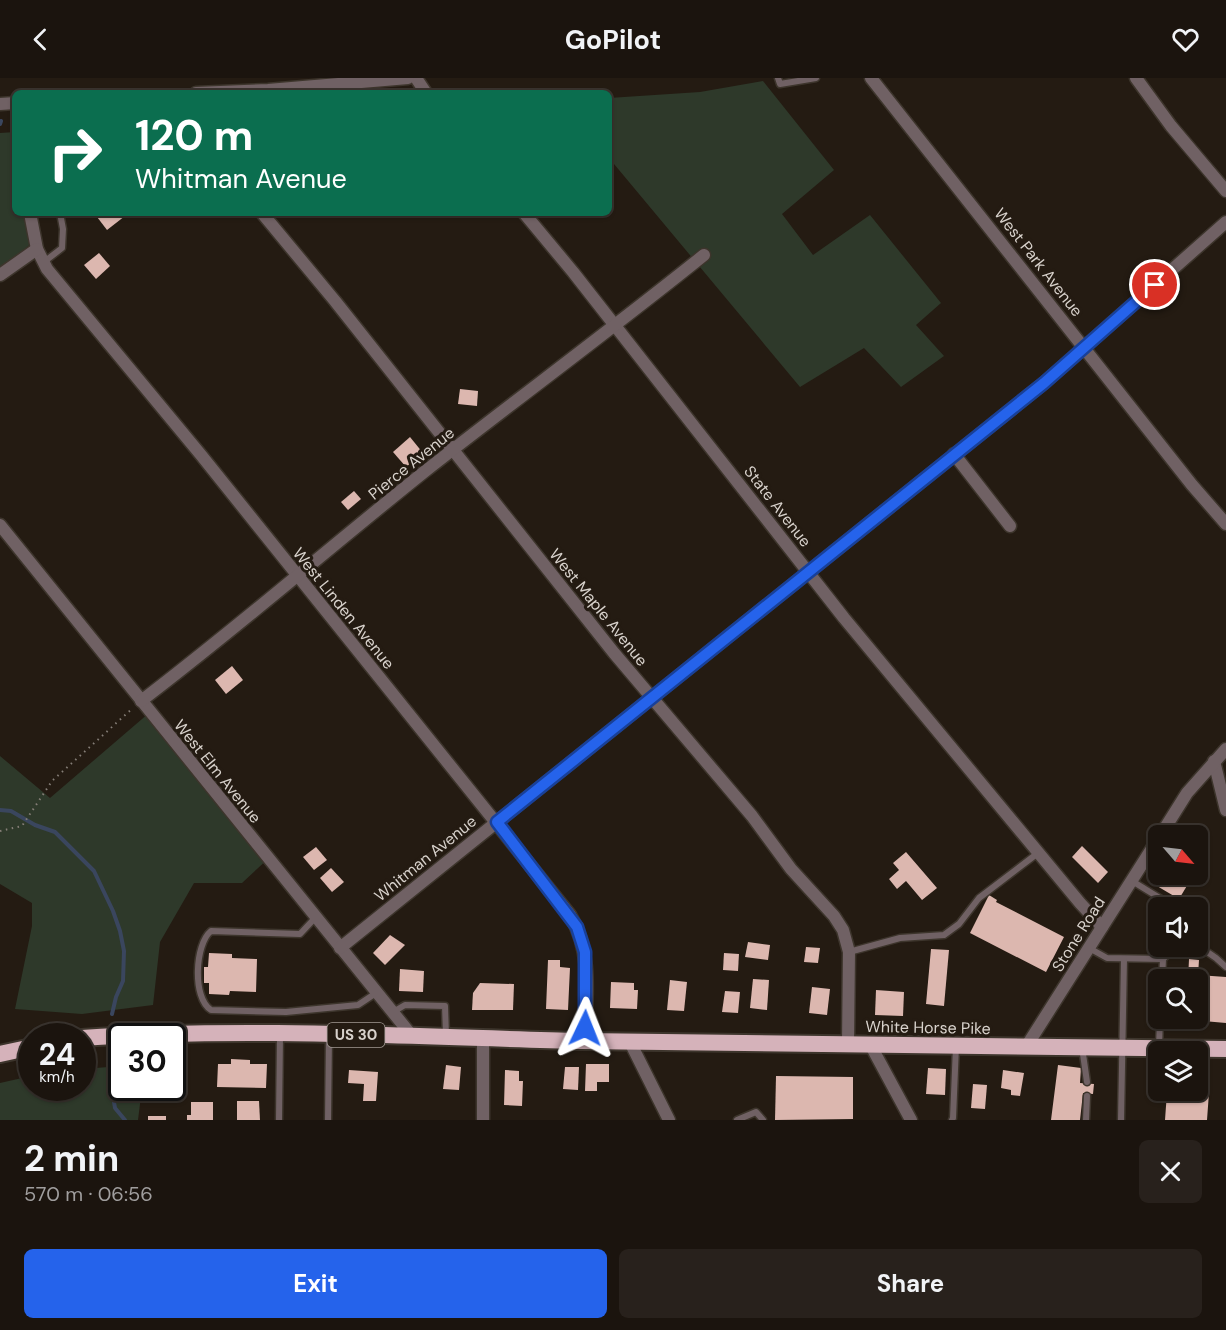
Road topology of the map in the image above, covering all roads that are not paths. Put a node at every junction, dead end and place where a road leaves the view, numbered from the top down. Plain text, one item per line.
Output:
1 (408, 78) edge
2 (778, 78) edge
3 (816, 78) edge
4 (871, 78) edge
5 (1136, 78) edge
6 (268, 90) edge
7 (1226, 191) edge
8 (31, 216) edge
9 (61, 216) edge
10 (264, 216) edge
11 (526, 216) edge
12 (1226, 222) edge
13 (37, 249) junction
14 (704, 255) dead end
15 (44, 262) junction
16 (0, 275) edge
17 (616, 326) junction
18 (1085, 347) junction
19 (453, 450) junction
20 (954, 454) junction
21 (1226, 524) edge
22 (0, 525) edge
23 (1010, 526) dead end
24 (808, 572) junction
25 (297, 577) junction
26 (652, 698) junction
27 (141, 701) junction
28 (1226, 749) edge
29 (1214, 761) junction
30 (1226, 810) edge
31 (497, 822) junction
32 (1167, 825) edge
33 (1038, 853) junction
34 (1148, 854) edge
35 (1131, 881) junction
36 (1158, 897) edge
37 (315, 918) junction
38 (1102, 927) junction
39 (340, 948) junction
40 (1089, 948) junction
41 (1208, 951) edge
42 (849, 952) junction
43 (1124, 958) junction
44 (1163, 959) joint
45 (1226, 968) edge
46 (1163, 969) edge
47 (376, 993) junction
48 (392, 1012) junction
49 (280, 1035) junction
50 (328, 1035) junction
51 (412, 1036) junction
52 (446, 1037) junction
53 (96, 1038) edge
54 (483, 1039) junction
55 (585, 1041) junction
56 (630, 1042) junction
57 (848, 1043) junction
58 (870, 1044) junction
59 (956, 1045) junction
60 (1026, 1047) junction
61 (1082, 1047) junction
62 (1121, 1047) junction
63 (1148, 1048) edge
64 (1208, 1049) edge
65 (1226, 1049) edge
66 (18, 1050) edge
67 (0, 1054) edge
68 (1087, 1082) dead end
69 (1087, 1096) dead end
70 (279, 1120) edge
71 (328, 1120) edge
72 (483, 1120) edge
73 (669, 1120) edge
74 (736, 1120) edge
75 (763, 1120) edge
76 (911, 1120) edge
77 (952, 1120) edge
78 (1086, 1120) edge
79 (1121, 1120) edge

1 - 6 street
2 - 3 lane
4 - 18 street, West Park Avenue
5 - 7 street
8 - 13 street, West Linden Avenue
9 - 15 lane
10 - 19 street, West Maple Avenue
11 - 17 street, State Avenue
12 - 18 street, Whitman Avenue
13 - 15 street, West Linden Avenue
13 - 16 street
14 - 17 street, Pierce Avenue
15 - 25 street, West Linden Avenue
17 - 19 street, Pierce Avenue
17 - 24 street, State Avenue
18 - 20 street, Whitman Avenue
18 - 21 street, West Park Avenue
19 - 25 street, Pierce Avenue
19 - 26 street, West Maple Avenue
20 - 23 street
20 - 24 street, Whitman Avenue
22 - 27 street, West Elm Avenue
24 - 26 street, Whitman Avenue
24 - 33 street, State Avenue
25 - 27 street, Pierce Avenue
25 - 31 street, West Linden Avenue
26 - 31 street, Whitman Avenue
26 - 42 street, West Maple Avenue
27 - 37 street, West Elm Avenue
28 - 29 street, Stone Road
29 - 30 street
29 - 32 street, Stone Road
31 - 39 street, Whitman Avenue
31 - 55 street, West Linden Avenue
33 - 38 street, State Avenue
33 - 42 lane
34 - 35 street, Stone Road
35 - 36 lane
35 - 38 street, Stone Road
37 - 39 street, West Elm Avenue
37 - 47 lane
38 - 40 street, Stone Road
39 - 47 street, West Elm Avenue
40 - 43 lane
40 - 60 street, Stone Road
41 - 45 lane
42 - 57 street, West Maple Avenue
43 - 44 lane
43 - 62 lane
44 - 46 lane
47 - 48 street, West Elm Avenue
48 - 51 street, West Elm Avenue
48 - 52 lane
49 - 50 highway, US 30
49 - 53 highway, US 30
49 - 70 lane
50 - 51 highway, US 30
50 - 71 lane
51 - 52 highway, US 30
52 - 54 highway, US 30
54 - 55 highway, US 30
54 - 72 street
55 - 56 highway, US 30
56 - 57 highway, White Horse Pike / US 30
56 - 73 street
57 - 58 highway, White Horse Pike / US 30
58 - 59 highway, White Horse Pike / US 30
58 - 76 street
59 - 60 highway, White Horse Pike / US 30
59 - 77 lane
60 - 61 highway, White Horse Pike / US 30
61 - 62 highway, White Horse Pike / US 30
61 - 68 lane
62 - 63 highway, White Horse Pike / US 30
62 - 79 lane
64 - 65 highway, White Horse Pike / US 30
66 - 67 highway
69 - 78 lane
74 - 75 lane

